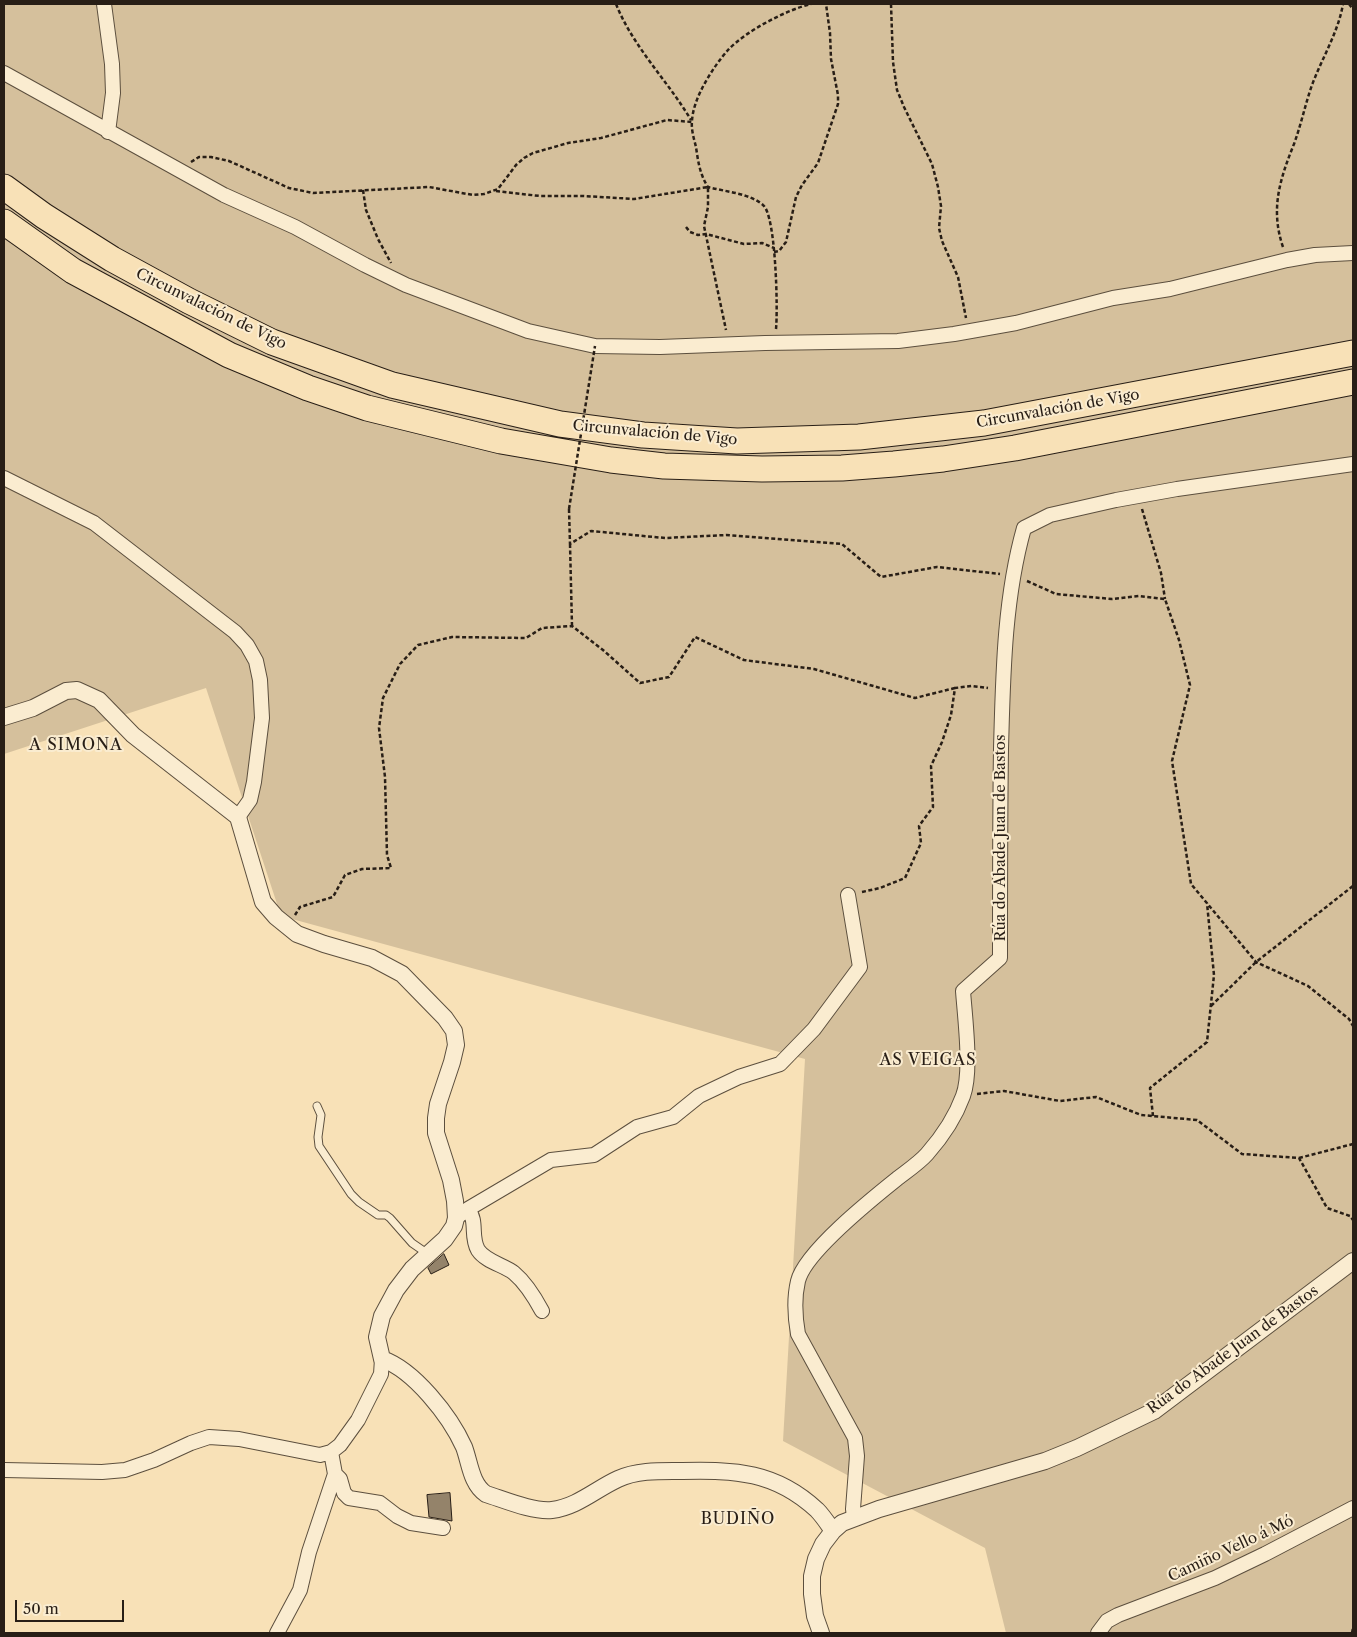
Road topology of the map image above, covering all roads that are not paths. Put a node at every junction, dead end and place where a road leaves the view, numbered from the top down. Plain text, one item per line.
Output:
1 (104, 4) edge
2 (4, 73) edge
3 (108, 132) junction
4 (4, 187) edge
5 (4, 222) edge
6 (1353, 254) edge
7 (1353, 353) edge
8 (1353, 382) edge
9 (1353, 464) edge
10 (4, 478) edge
11 (4, 717) edge
12 (238, 817) junction
13 (848, 895) road end
14 (317, 1106) dead end
15 (462, 1214) junction
16 (428, 1254) junction
17 (1353, 1261) edge
18 (542, 1311) dead end
19 (382, 1359) junction
20 (331, 1452) junction
21 (4, 1470) edge
22 (335, 1474) junction
23 (1353, 1508) edge
24 (854, 1517) junction
25 (443, 1528) dead end
26 (834, 1531) junction
27 (277, 1633) edge
28 (821, 1633) edge
29 (1098, 1633) edge

1 - 3 street
2 - 3 street
3 - 6 street
4 - 7 highway, Circunvalación de Vigo
5 - 8 highway, Circunvalación de Vigo
9 - 24 street, Rúa do Abade Juan de Bastos
10 - 12 street
11 - 12 street
12 - 15 street
13 - 15 street
14 - 16 lane
15 - 16 street
15 - 18 street
16 - 19 street
17 - 24 street, Rúa do Abade Juan de Bastos
19 - 20 street
19 - 26 street
20 - 21 street
20 - 22 street
22 - 25 street
22 - 27 street
23 - 29 street, Camiño Vello á Mó
24 - 26 street, Rúa do Abade Juan de Bastos
26 - 28 street, Rúa do Abade Juan de Bastos

